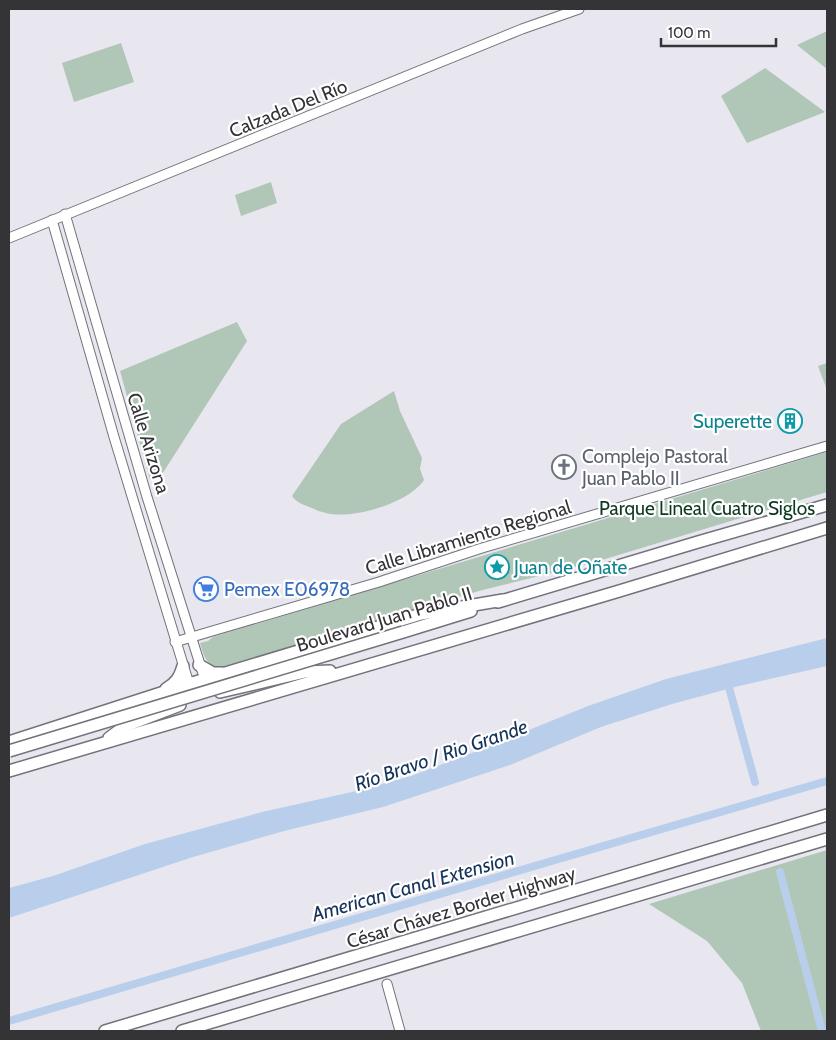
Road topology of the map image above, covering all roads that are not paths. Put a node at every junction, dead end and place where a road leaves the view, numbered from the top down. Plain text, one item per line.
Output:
1 (579, 9) edge
2 (65, 214) junction
3 (52, 220) junction
4 (9, 238) edge
5 (827, 446) edge
6 (827, 505) edge
7 (827, 528) edge
8 (503, 600) junction
9 (190, 638) junction
10 (175, 642) junction
11 (199, 665) junction
12 (183, 666) junction
13 (347, 671) junction
14 (229, 673) junction
15 (205, 680) junction
16 (193, 688) junction
17 (154, 696) junction
18 (9, 742) edge
19 (101, 743) junction
20 (9, 751) edge
21 (9, 771) edge
22 (827, 815) edge
23 (827, 839) edge
24 (386, 984) dead end
25 (104, 1031) edge
26 (182, 1031) edge
27 (400, 1031) edge

1 - 2 street, Calzada Del Río
2 - 3 street, Calzada Del Río
2 - 9 street, Calle Arizona
3 - 4 street, Calzada Del Río
3 - 10 street, Calle Arizona
5 - 9 street, Calle Libramiento Regional
6 - 8 highway, Boulevard Juan Pablo II
7 - 13 highway, Boulevard Juan Pablo II
8 - 14 highway
8 - 20 highway, Boulevard Juan Pablo II, bridge
9 - 10 street, Calle Libramiento Regional
9 - 11 street, Calle Arizona
10 - 12 street, Calle Arizona
11 - 14 highway
11 - 15 street, Calle Arizona
12 - 16 street, Calle Arizona
12 - 17 highway
13 - 16 highway
13 - 19 highway, Boulevard Juan Pablo II
14 - 15 highway
15 - 16 highway
16 - 17 highway
16 - 19 highway
17 - 18 highway
19 - 21 highway, Boulevard Juan Pablo II
22 - 25 highway, César Chávez Border Highway
23 - 26 highway, César Chávez Border Highway
24 - 27 street

